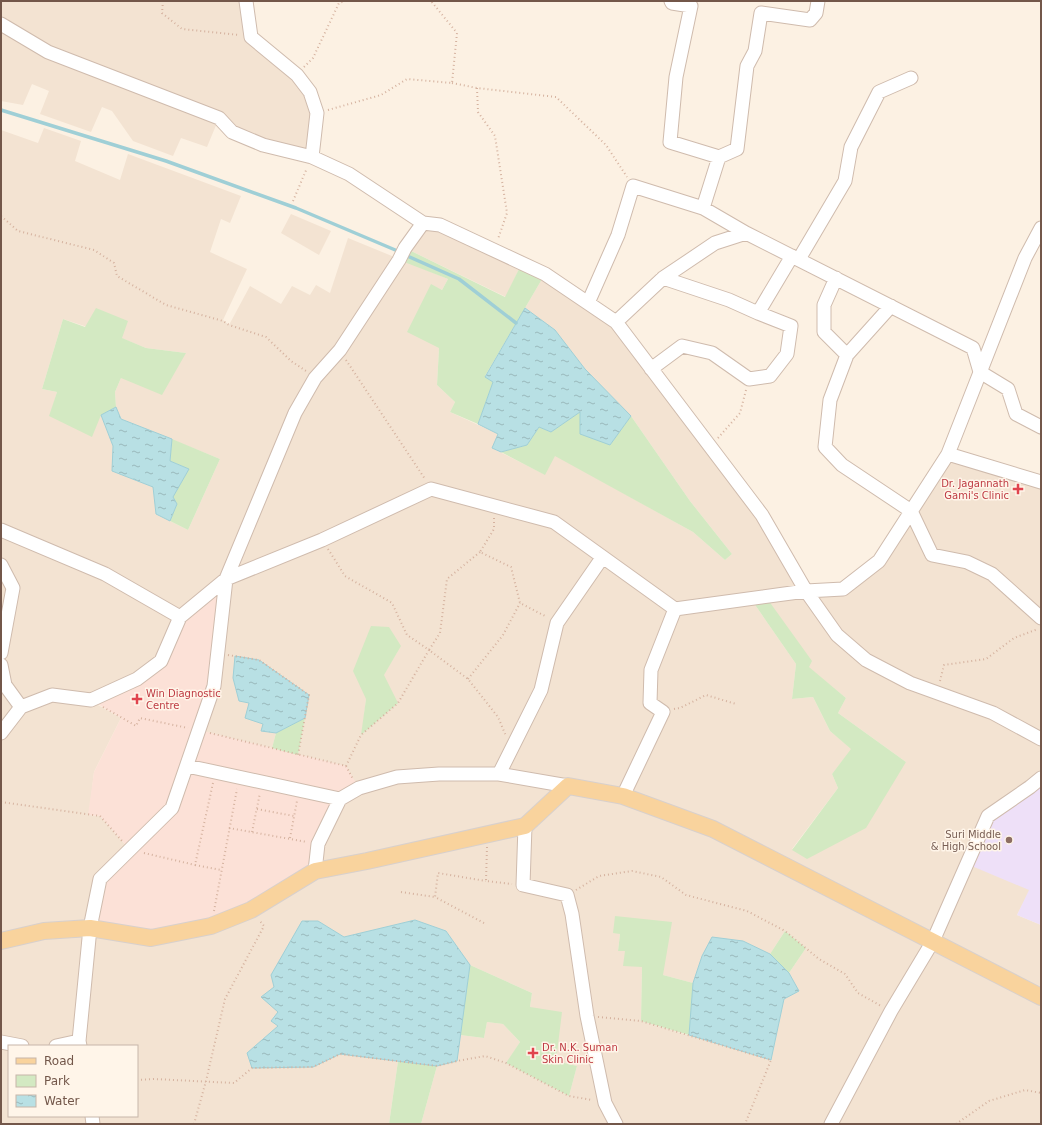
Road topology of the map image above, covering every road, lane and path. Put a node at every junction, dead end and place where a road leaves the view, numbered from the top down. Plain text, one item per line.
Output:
1 (163, 1) edge
2 (246, 1) edge
3 (345, 1) edge
4 (431, 1) edge
5 (671, 1) edge
6 (818, 1) edge
7 (1, 24) edge
8 (250, 37) junction
9 (297, 75) junction
10 (911, 78) dead end
11 (452, 84) junction
12 (477, 88) junction
13 (317, 113) junction
14 (719, 157) junction
15 (312, 158) junction
16 (634, 186) junction
17 (293, 200) dead end
18 (703, 208) junction
19 (1, 216) edge
20 (423, 223) junction
21 (1041, 228) edge
22 (746, 233) junction
23 (494, 250) junction
24 (796, 258) junction
25 (663, 278) junction
26 (836, 278) junction
27 (588, 303) junction
28 (891, 306) junction
29 (758, 313) junction
30 (616, 322) junction
31 (340, 350) junction
32 (847, 355) junction
33 (651, 369) junction
34 (980, 372) junction
35 (315, 378) junction
36 (749, 379) junction
37 (1041, 427) edge
38 (710, 446) junction
39 (948, 454) junction
40 (1041, 480) edge
41 (432, 488) junction
42 (494, 506) junction
43 (912, 511) junction
44 (1, 530) edge
45 (322, 540) junction
46 (480, 552) junction
47 (602, 558) junction
48 (1, 565) edge
49 (226, 579) junction
50 (806, 591) junction
51 (520, 603) junction
52 (675, 609) junction
53 (180, 617) junction
54 (1041, 618) edge
55 (557, 623) junction
56 (1041, 628) edge
57 (429, 650) junction
58 (1, 653) edge
59 (235, 656) dead end
60 (1, 665) edge
61 (468, 679) junction
62 (938, 693) junction
63 (90, 700) junction
64 (736, 704) dead end
65 (21, 707) junction
66 (663, 712) junction
67 (199, 731) junction
68 (1, 733) edge
69 (1041, 740) edge
70 (511, 750) junction
71 (298, 755) junction
72 (187, 766) junction
73 (346, 766) junction
74 (215, 772) junction
75 (499, 774) junction
76 (239, 777) junction
77 (1041, 778) edge
78 (262, 782) junction
79 (568, 786) junction
80 (359, 788) junction
81 (299, 790) junction
82 (623, 796) junction
83 (340, 800) junction
84 (1, 802) edge
85 (1, 806) edge
86 (257, 809) junction
87 (294, 816) junction
88 (525, 826) junction
89 (229, 828) junction
90 (252, 832) junction
91 (488, 834) junction
92 (290, 839) junction
93 (318, 844) junction
94 (130, 850) junction
95 (195, 865) junction
96 (222, 870) junction
97 (315, 871) junction
98 (486, 881) junction
99 (523, 885) junction
100 (401, 892) dead end
101 (567, 895) junction
102 (435, 897) junction
103 (251, 910) junction
104 (484, 923) dead end
105 (211, 926) junction
106 (90, 928) junction
107 (1, 940) edge
108 (934, 941) junction
109 (1041, 997) edge
110 (891, 1011) junction
111 (587, 1016) junction
112 (1, 1042) edge
113 (79, 1043) edge
114 (17, 1045) edge
115 (64, 1045) edge
116 (138, 1080) edge
117 (206, 1081) junction
118 (1041, 1093) edge
119 (605, 1103) junction
120 (194, 1124) edge
121 (616, 1124) edge
122 (745, 1124) edge
123 (831, 1124) edge
124 (956, 1124) edge

1 - 8 path
2 - 8 street
3 - 9 path
4 - 11 path
5 - 14 street
6 - 14 street
7 - 15 street
8 - 9 street
9 - 13 street
10 - 24 street
11 - 12 path
11 - 13 path
12 - 16 path
12 - 23 path
13 - 15 street
14 - 18 street
15 - 17 path
15 - 20 street
16 - 18 street
16 - 27 street
18 - 22 street
19 - 35 path
20 - 23 street
20 - 31 street
21 - 34 street
22 - 24 street
22 - 25 street
23 - 27 street
24 - 26 street
24 - 29 street
25 - 29 street
25 - 30 street
26 - 28 street
26 - 32 street
27 - 30 street
28 - 32 street
28 - 34 street
29 - 36 street
30 - 33 street
31 - 35 street
31 - 41 path
32 - 43 street
33 - 36 street
33 - 38 street
34 - 37 street
34 - 39 street
35 - 49 street
36 - 38 path
38 - 50 street
39 - 40 street
39 - 43 street
41 - 42 street
41 - 45 street
42 - 46 path
42 - 47 street
43 - 50 street
43 - 54 street
44 - 53 street
45 - 49 street
45 - 57 path
46 - 51 path
46 - 57 path
47 - 52 street
47 - 55 street
48 - 58 street
49 - 53 street
49 - 67 street
50 - 52 street
50 - 62 street
51 - 55 path
51 - 61 path
52 - 66 street
53 - 63 street
55 - 70 street
56 - 62 path
57 - 61 path
57 - 73 path
59 - 71 path
60 - 65 street
61 - 70 path
62 - 69 street
63 - 65 street
63 - 67 path
64 - 66 path
65 - 68 street
66 - 82 street
67 - 71 path
67 - 72 street
70 - 75 street
71 - 73 path
72 - 74 street
72 - 94 street
73 - 80 path
74 - 76 street
74 - 95 path
75 - 79 street
75 - 80 street
76 - 78 street
76 - 89 path
77 - 108 street
78 - 81 street
78 - 86 path
79 - 82 main road
79 - 88 main road
80 - 83 street
81 - 83 street
81 - 87 path
82 - 108 main road
83 - 93 street
84 - 85 path
84 - 94 path
86 - 87 path
86 - 90 path
87 - 92 path
88 - 91 main road
88 - 99 street
89 - 90 path
89 - 96 path
90 - 92 path
91 - 97 main road
91 - 98 path
92 - 93 path
93 - 97 street
94 - 95 path
94 - 106 street
95 - 96 path
96 - 105 path
97 - 103 main road
98 - 99 path
98 - 102 path
99 - 101 street
100 - 102 path
101 - 110 path
101 - 111 street
102 - 104 path
103 - 105 main road
103 - 117 path
105 - 106 main road
106 - 107 main road
106 - 113 street
108 - 109 main road
108 - 110 street
110 - 123 street
111 - 119 street
111 - 122 path
112 - 114 street
113 - 115 street
116 - 117 path
117 - 119 path
117 - 120 path
118 - 124 path
119 - 121 street

